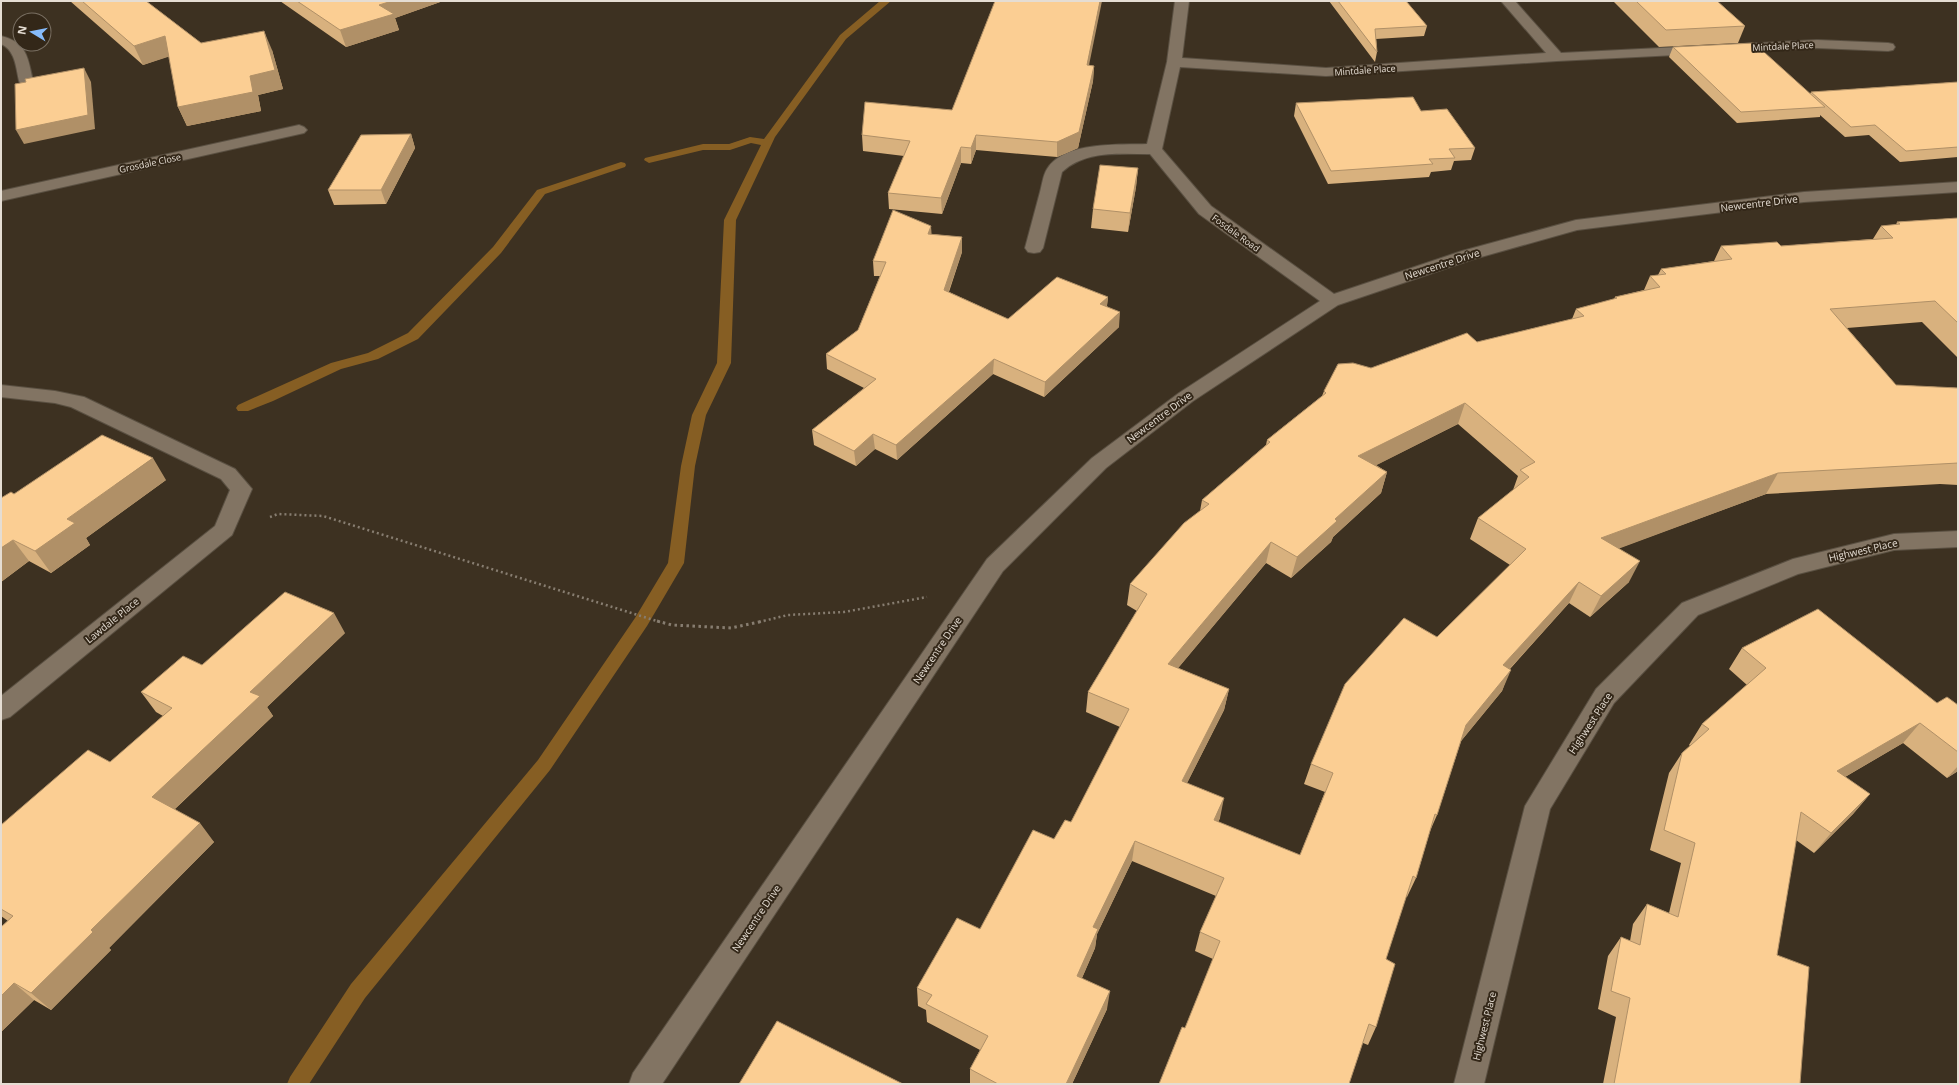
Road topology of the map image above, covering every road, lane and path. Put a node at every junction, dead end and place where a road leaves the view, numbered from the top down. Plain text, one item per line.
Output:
1 (1182, 1) edge
2 (1508, 1) edge
3 (1, 40) edge
4 (1888, 47) dead end
5 (1557, 57) junction
6 (1174, 62) junction
7 (26, 81) edge
8 (299, 130) dead end
9 (1154, 149) junction
10 (1958, 187) edge
11 (1, 196) edge
12 (1034, 248) dead end
13 (1332, 301) junction
14 (1, 391) edge
15 (224, 530) junction
16 (1958, 539) edge
17 (932, 596) dead end
18 (1, 710) edge
19 (644, 1084) edge
20 (1469, 1084) edge

1 - 6 street
2 - 5 street
3 - 7 street
4 - 5 street, Mintdale Place
5 - 6 street, Mintdale Place
6 - 9 street
8 - 11 street, Grosdale Close
9 - 12 street
9 - 13 street, Fosdale Road
10 - 13 street, Newcentre Drive
13 - 19 street, Newcentre Drive
14 - 15 street
15 - 17 path
15 - 18 street, Lawdale Place
16 - 20 street, Highwest Place

